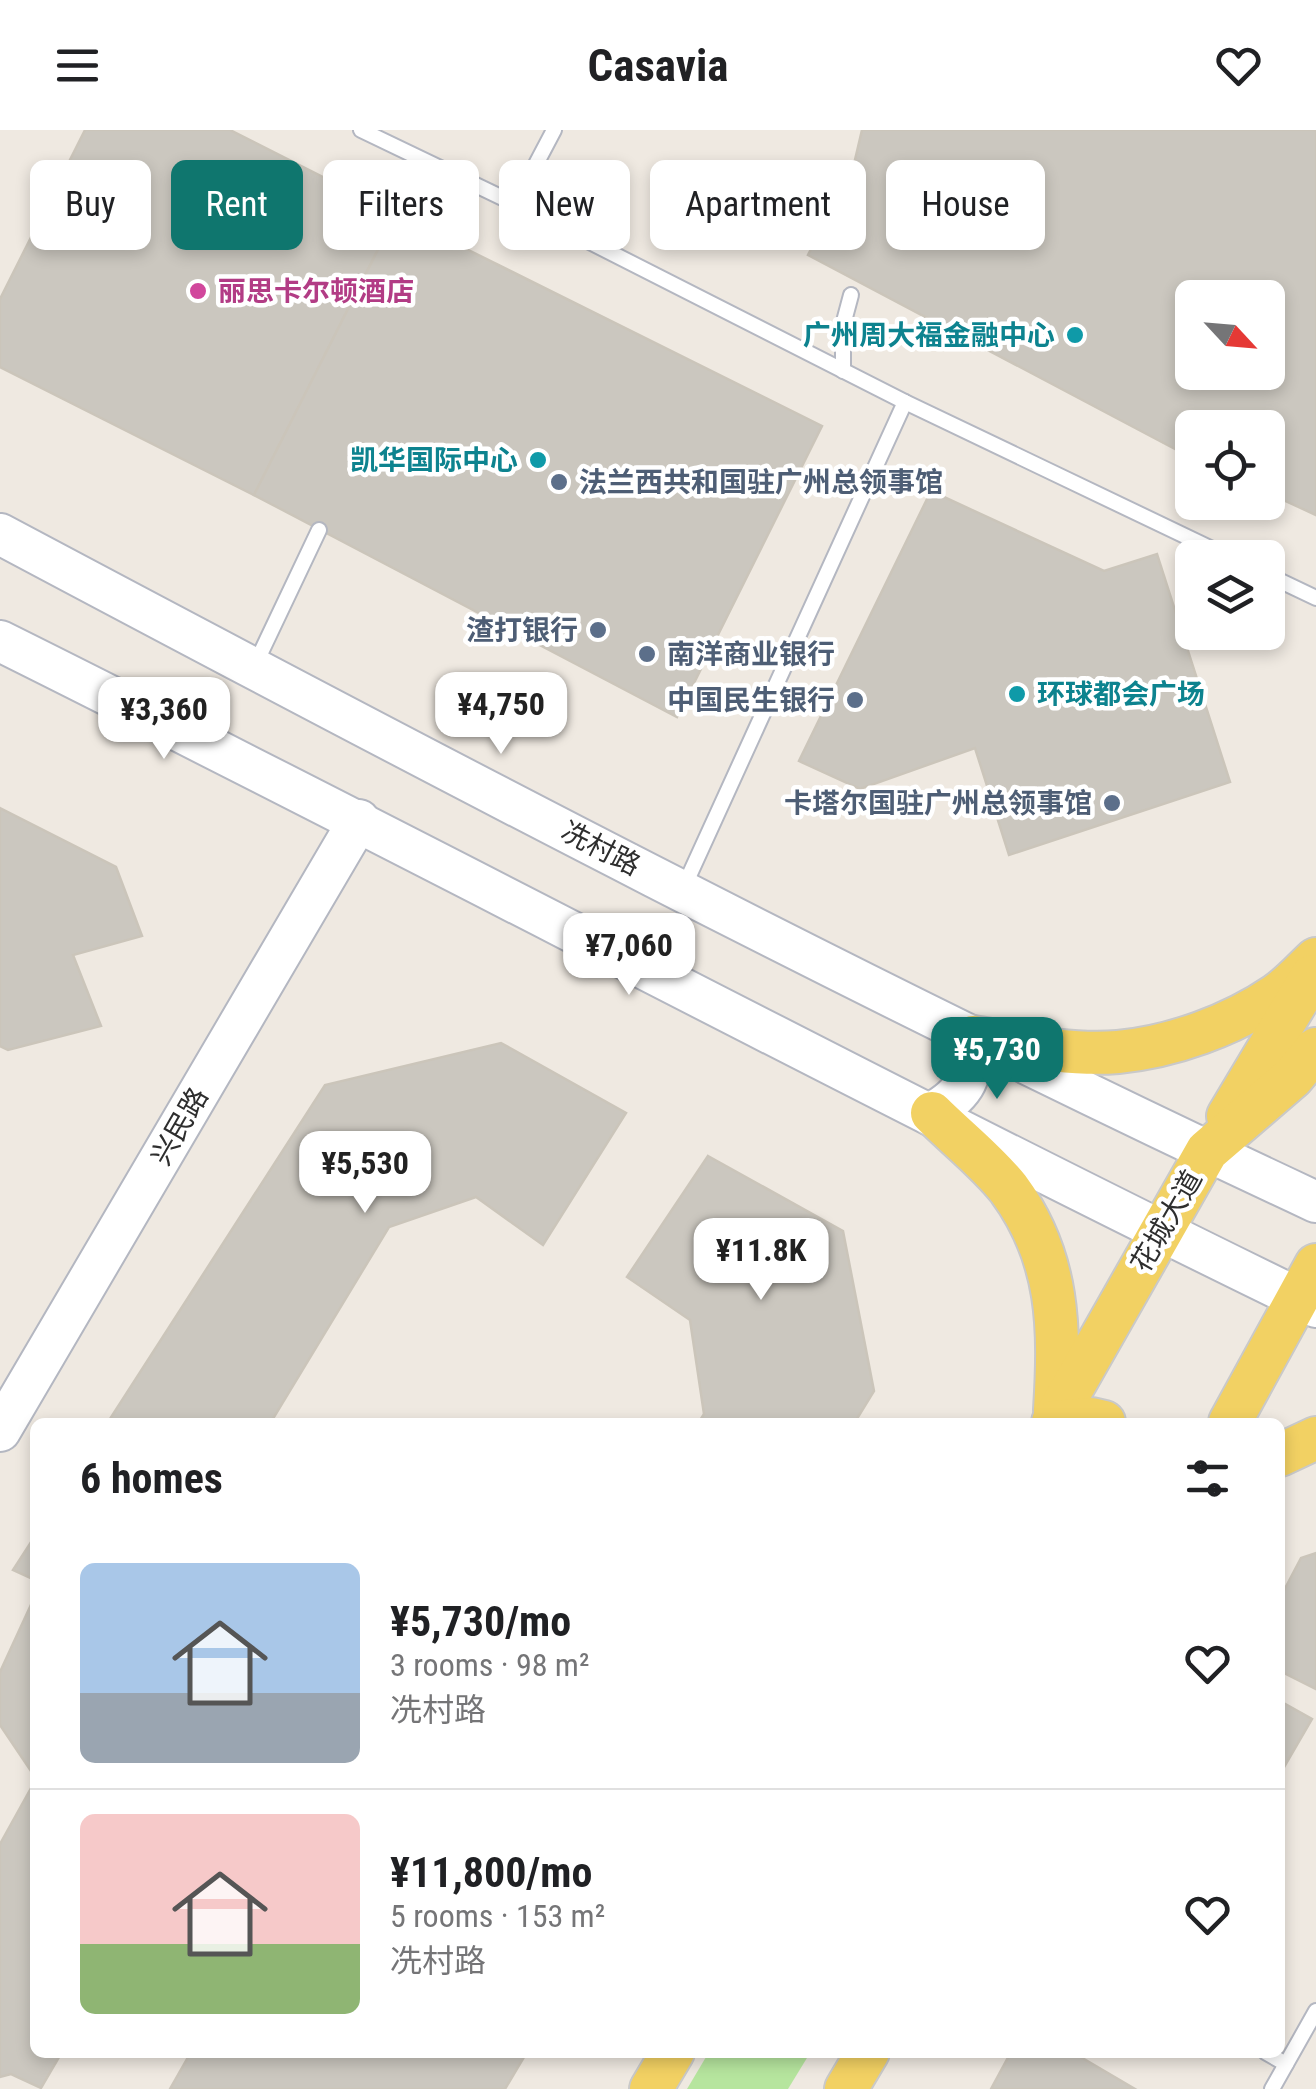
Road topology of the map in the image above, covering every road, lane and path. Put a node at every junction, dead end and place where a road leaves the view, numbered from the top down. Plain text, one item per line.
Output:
1 (361, 130) edge
2 (554, 130) edge
3 (538, 160) edge
4 (499, 196) edge
5 (605, 250) edge
6 (851, 296) dead end
7 (843, 371) junction
8 (905, 402) junction
9 (318, 530) dead end
10 (0, 534) edge
11 (1193, 540) edge
12 (1285, 583) edge
13 (1316, 598) edge
14 (0, 641) edge
15 (253, 668) junction
16 (359, 820) junction
17 (682, 890) junction
18 (1316, 959) edge
19 (1316, 970) edge
20 (973, 1037) junction
21 (1316, 1049) edge
22 (932, 1114) junction
23 (1207, 1151) junction
24 (1316, 1202) edge
25 (1159, 1231) junction
26 (1310, 1290) edge
27 (1054, 1418) edge
28 (1056, 1418) edge
29 (1232, 1418) edge
30 (0, 1431) edge
31 (1316, 1438) edge
32 (1285, 1454) edge
33 (1316, 2011) edge
34 (670, 2058) edge
35 (864, 2058) edge
36 (1276, 2058) edge
37 (1286, 2064) junction
38 (651, 2089) edge
39 (846, 2089) edge
40 (1272, 2089) edge

1 - 4 lane
2 - 3 lane
5 - 7 lane
6 - 7 lane
7 - 8 lane
8 - 11 lane
8 - 17 lane
9 - 15 lane
10 - 15 main road, 冼村路
12 - 13 lane
14 - 16 main road
15 - 17 main road, 冼村路
16 - 22 main road
16 - 30 main road, 兴民路
17 - 20 main road, 冼村路
18 - 20 main road
19 - 23 main road
20 - 22 main road
20 - 23 main road, 冼村路
21 - 23 main road, 花城大道
22 - 25 main road
22 - 27 main road
23 - 24 main road, 冼村路
23 - 25 main road, 花城大道
25 - 26 main road
25 - 28 main road, 花城大道
26 - 29 main road
31 - 32 main road
33 - 37 lane
34 - 38 main road
35 - 39 main road
36 - 37 lane
37 - 40 lane

